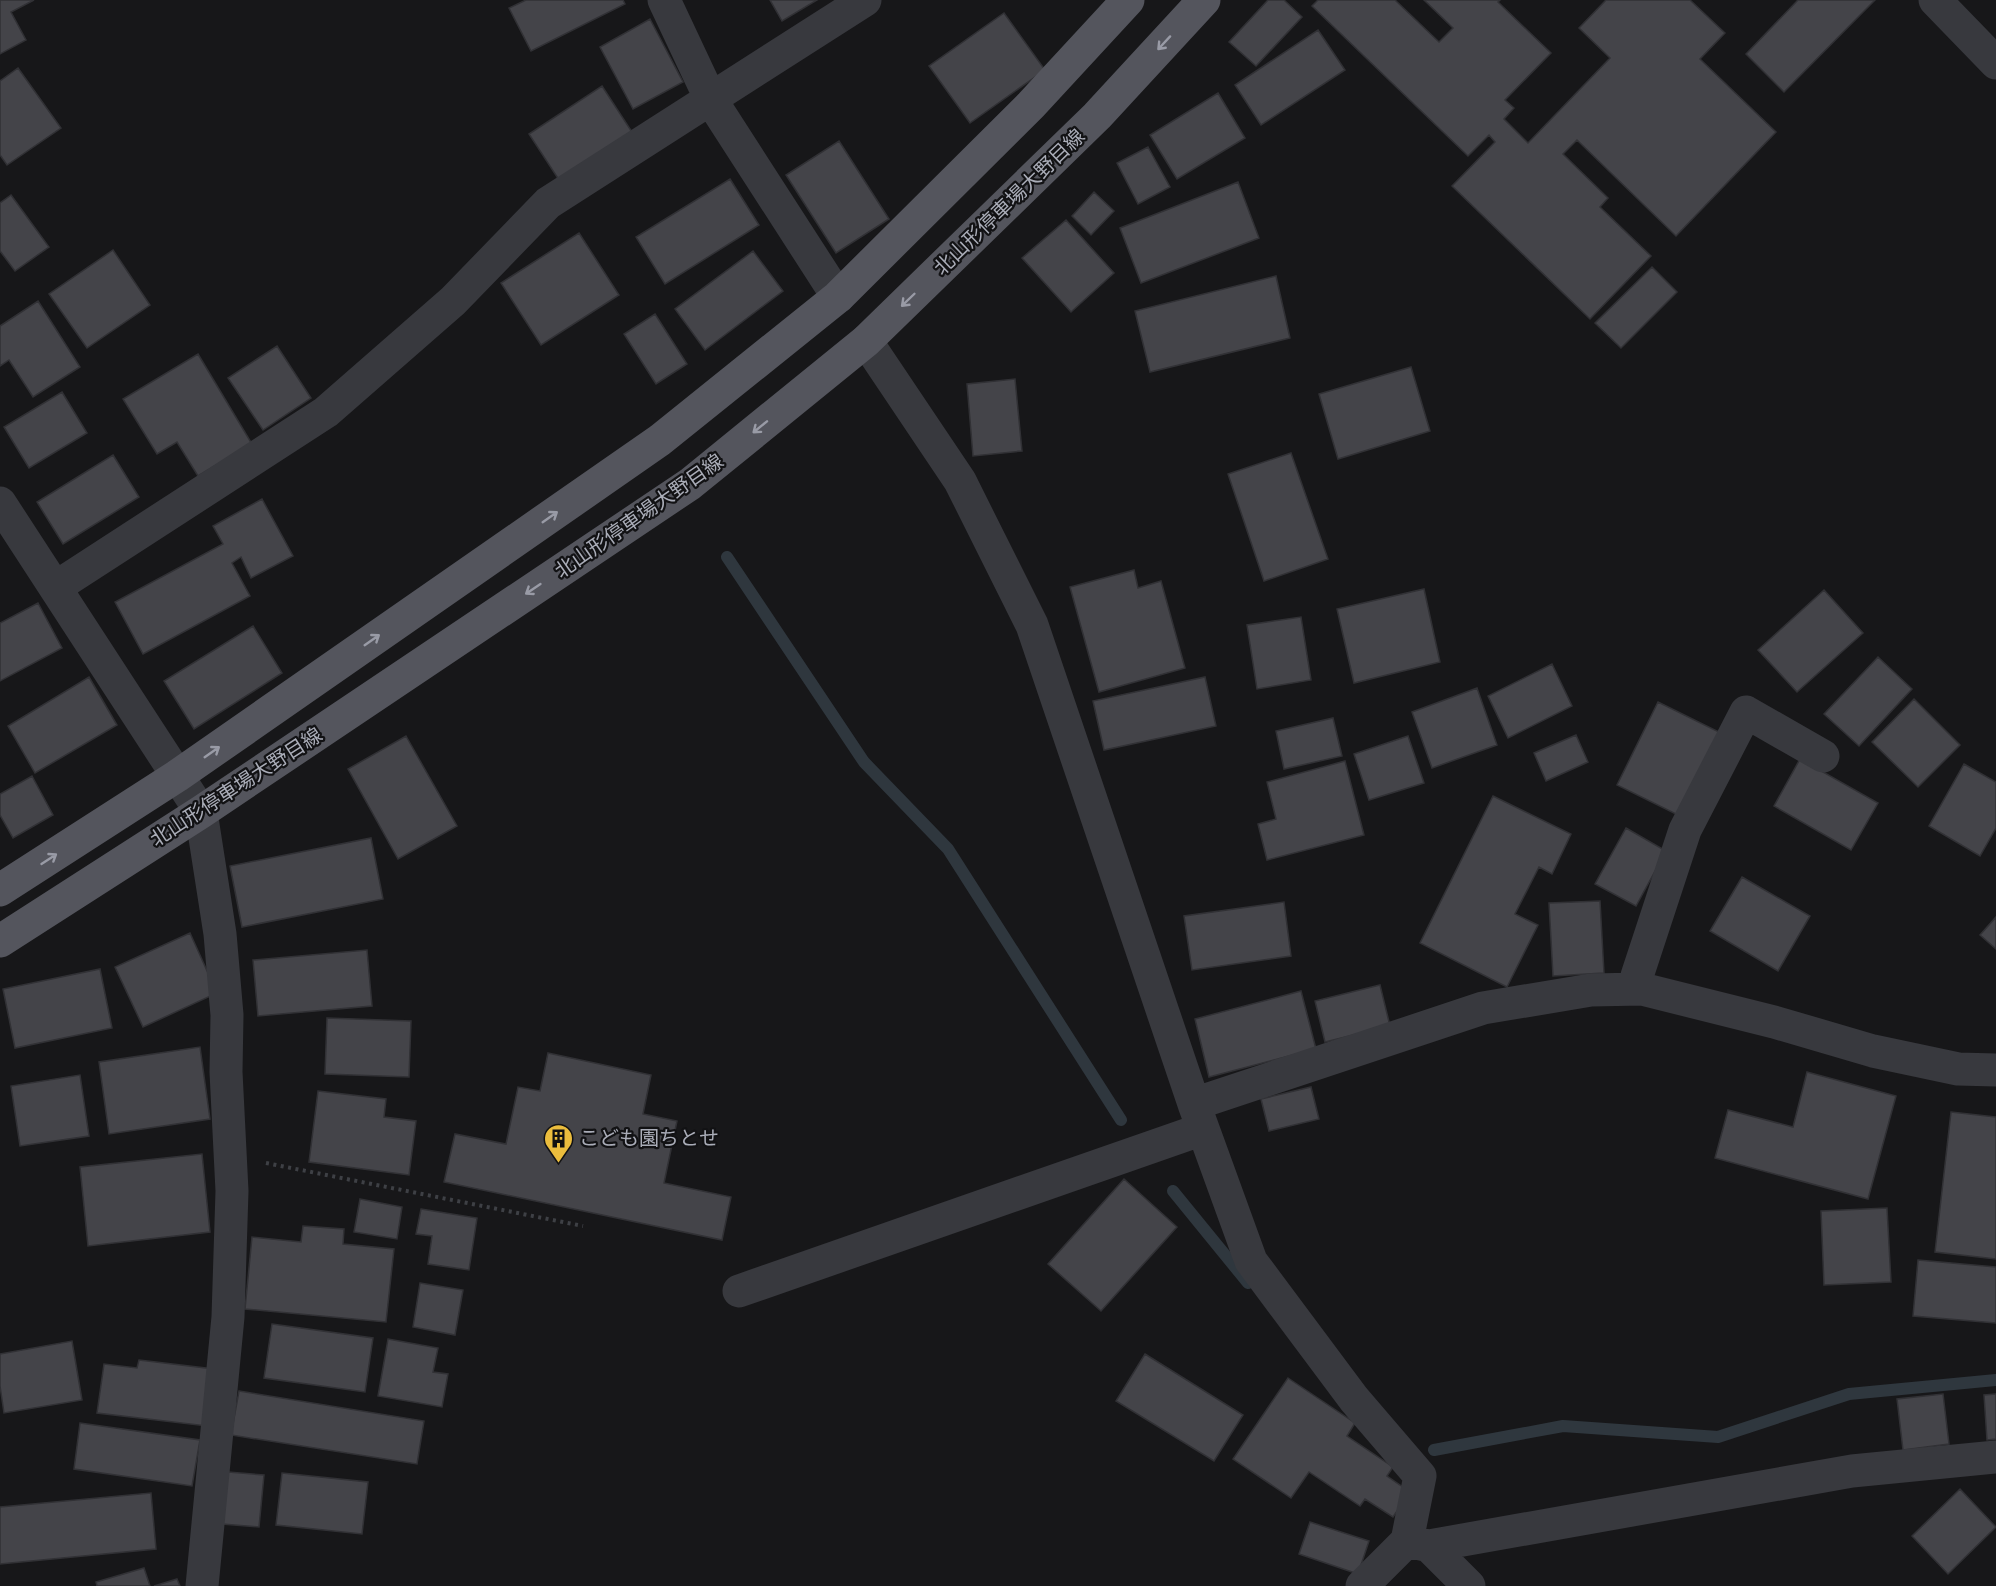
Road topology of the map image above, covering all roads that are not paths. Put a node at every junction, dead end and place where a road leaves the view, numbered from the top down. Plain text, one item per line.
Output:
1 (664, 0) edge
2 (865, 0) edge
3 (1128, 0) edge
4 (1204, 0) edge
5 (1935, 0) edge
6 (1996, 63) edge
7 (711, 100) junction
8 (838, 297) junction
9 (866, 341) junction
10 (0, 502) edge
11 (56, 587) junction
12 (1823, 756) dead end
13 (177, 776) junction
14 (201, 812) junction
15 (0, 890) edge
16 (0, 941) edge
17 (1642, 989) junction
18 (1996, 1070) edge
19 (1198, 1116) junction
20 (739, 1291) dead end
21 (1996, 1457) edge
22 (1418, 1544) junction
23 (202, 1586) edge
24 (1362, 1586) edge
25 (1469, 1586) edge

1 - 7 street
2 - 7 street
3 - 8 main road
4 -> 9 main road, 北山形停車場大野目線
5 - 6 street
7 - 8 street
7 - 11 street
13 -> 8 main road
9 -> 14 main road, 北山形停車場大野目線
9 - 19 street
10 - 11 street
11 - 13 street
12 - 17 street
13 - 14 street
15 -> 13 main road
14 - 16 main road, 北山形停車場大野目線
14 - 23 street
17 - 18 street
17 - 19 street
19 - 20 street
19 - 22 street
21 - 22 street
22 - 24 street
22 - 25 street

